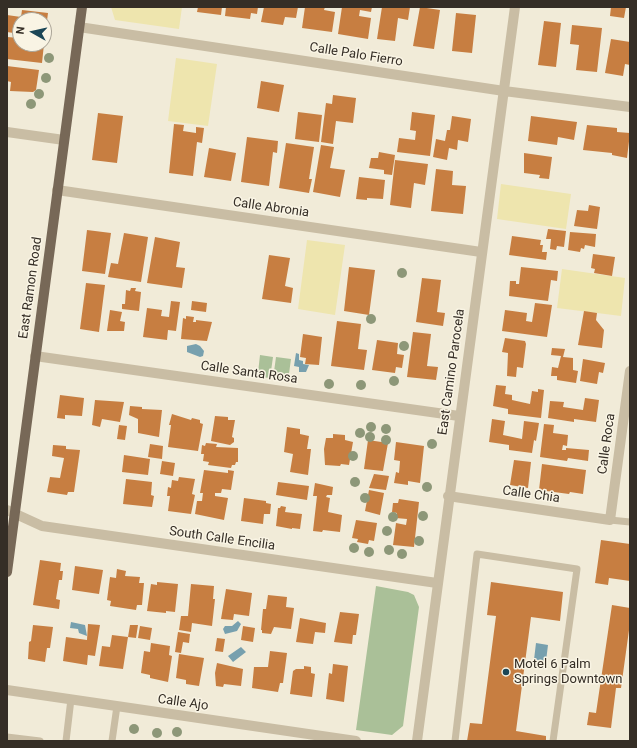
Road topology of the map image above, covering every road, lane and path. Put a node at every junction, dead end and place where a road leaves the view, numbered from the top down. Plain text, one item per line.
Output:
1 (82, 7) edge
2 (515, 7) edge
3 (79, 27) junction
4 (504, 91) junction
5 (630, 107) edge
6 (7, 132) edge
7 (64, 140) junction
8 (57, 190) junction
9 (481, 252) junction
10 (35, 356) junction
11 (630, 371) edge
12 (459, 416) junction
13 (448, 496) junction
14 (11, 511) edge
15 (610, 520) junction
16 (630, 522) edge
17 (7, 572) edge
18 (436, 583) junction
19 (7, 690) edge
20 (71, 699) junction
21 (117, 706) junction
22 (7, 737) edge
23 (40, 741) edge
24 (66, 741) edge
25 (112, 741) edge
26 (356, 741) edge
27 (417, 741) edge
28 (455, 741) edge
29 (553, 741) edge

1 - 3 main road, East Ramon Road
2 - 4 street, East Camino Parocela
3 - 4 street, Calle Palo Fierro
3 - 7 main road, East Ramon Road
4 - 5 street, Calle Palo Fierro
4 - 9 street, East Camino Parocela
6 - 7 street
7 - 8 main road, East Ramon Road
8 - 9 street, Calle Abronia
8 - 10 main road, East Ramon Road
9 - 12 street, East Camino Parocela
10 - 12 street, Calle Santa Rosa
10 - 14 main road, East Ramon Road
11 - 15 street, Calle Roca
12 - 13 street, East Camino Parocela
13 - 15 street, Calle Chia
13 - 18 street, East Camino Parocela
14 - 17 main road, East Ramon Road
14 - 18 street, South Calle Encilia
15 - 16 lane
18 - 27 street, East Camino Parocela
19 - 20 street, Calle Ajo
20 - 21 street, Calle Ajo
20 - 24 lane
21 - 25 lane
21 - 26 street, Calle Ajo
22 - 23 lane
28 - 29 lane

